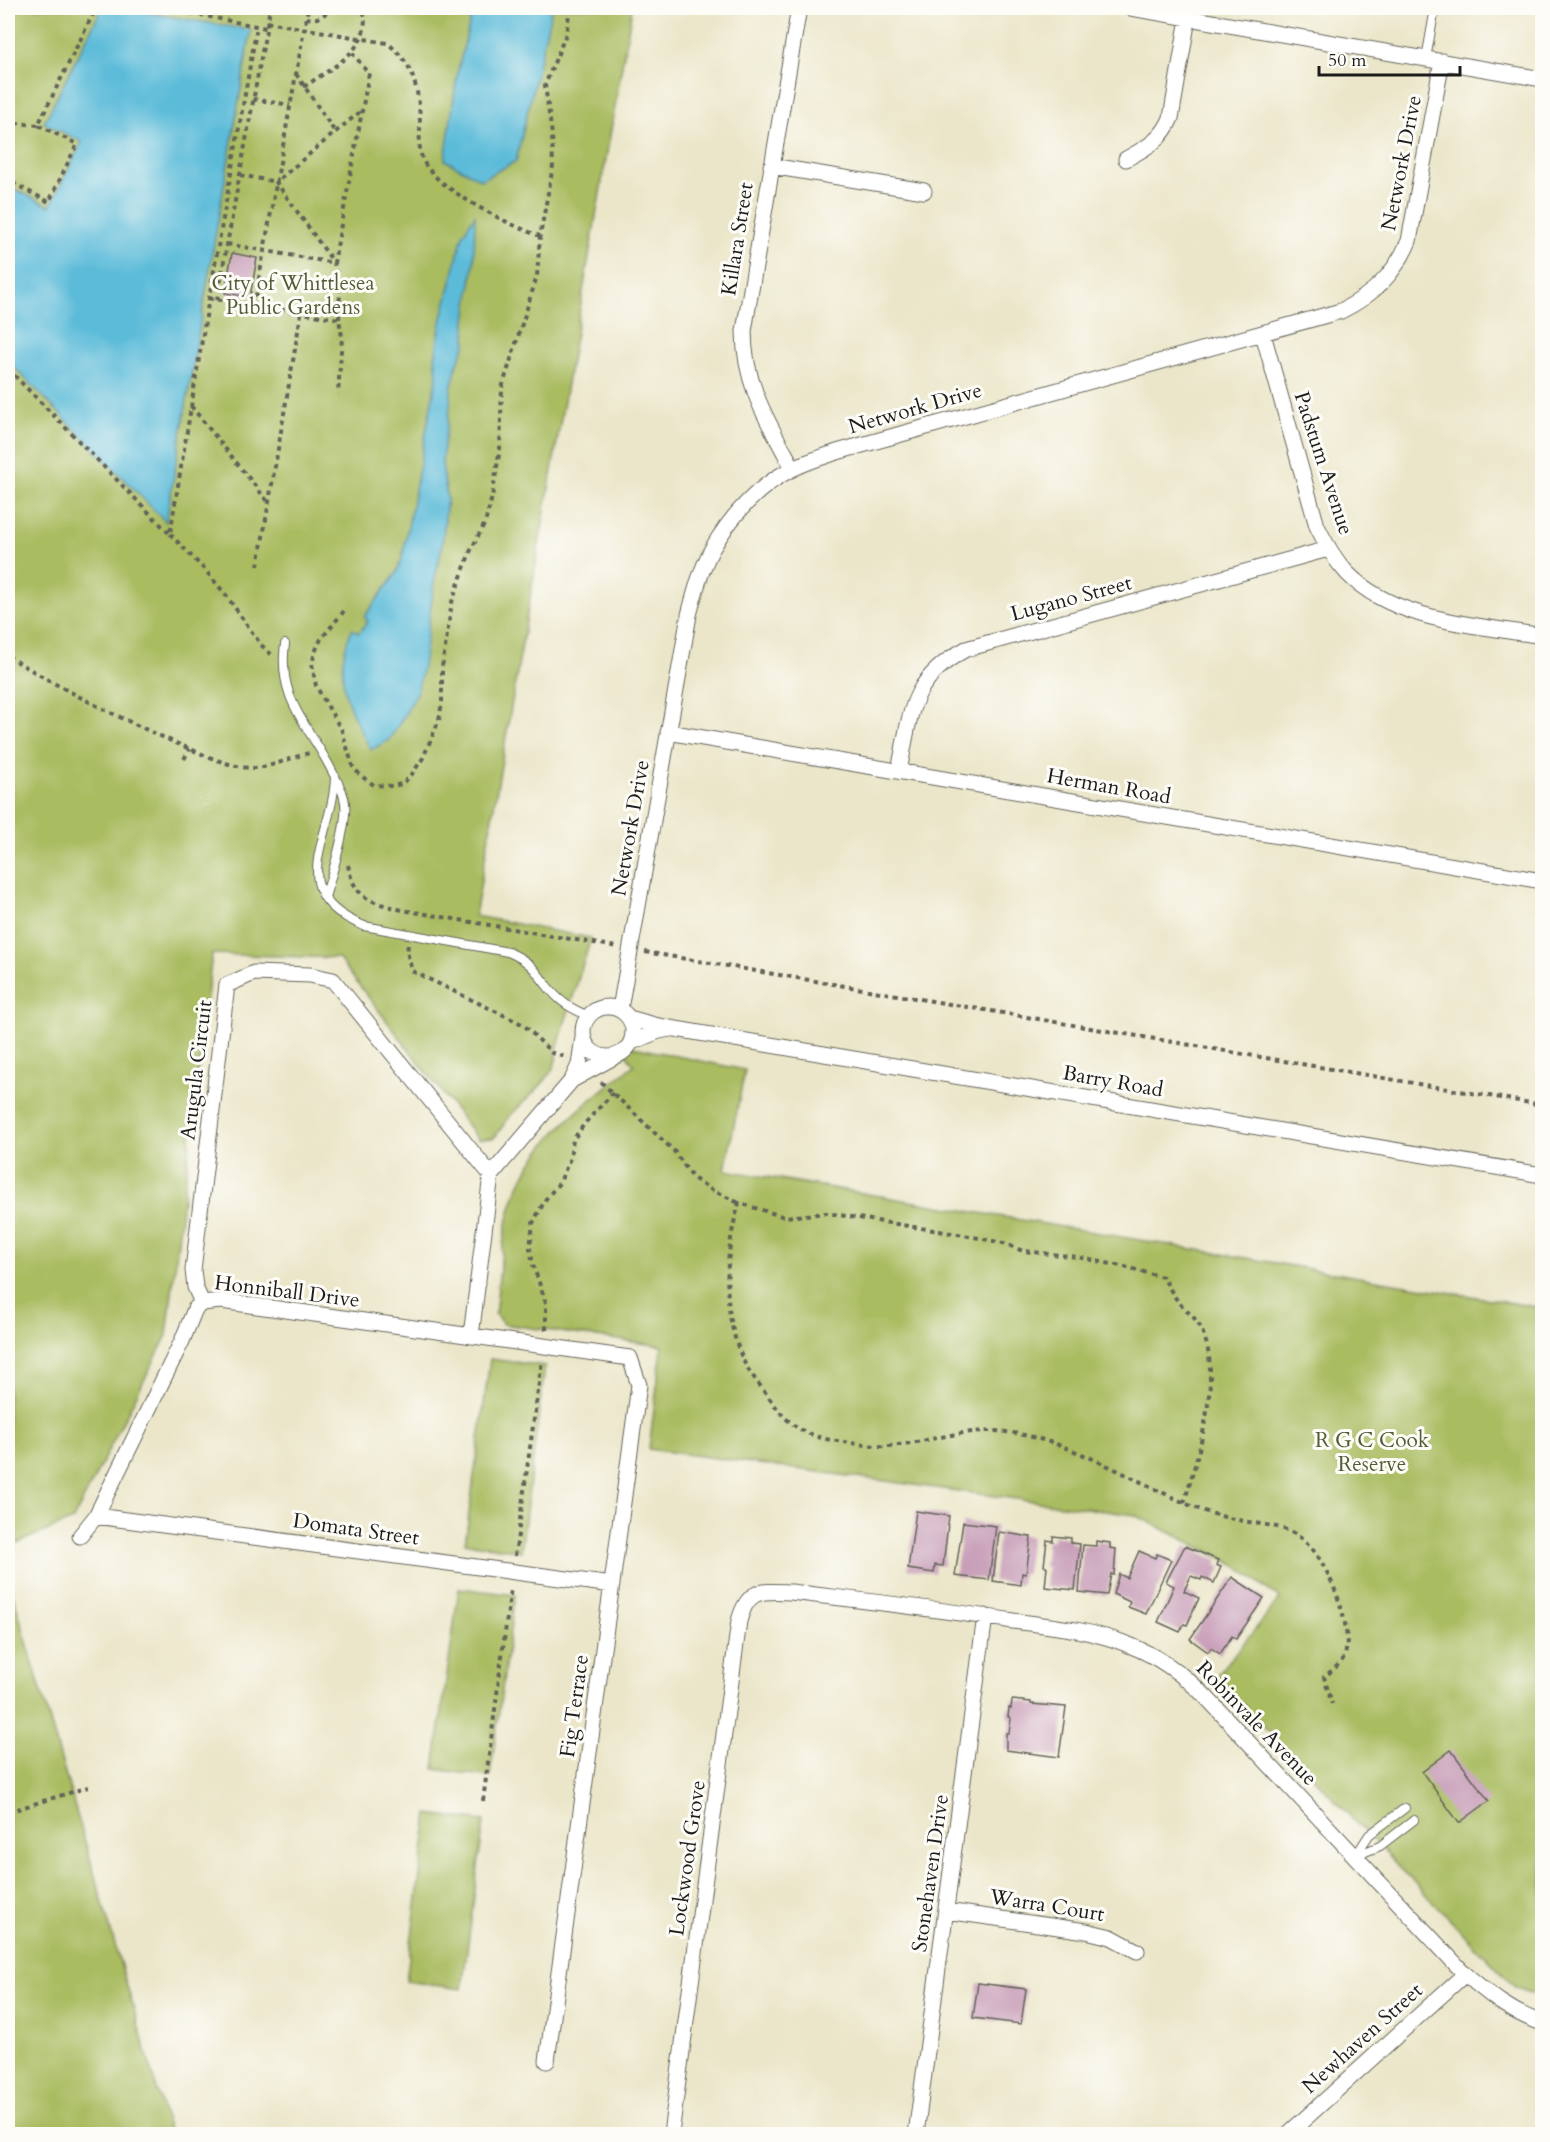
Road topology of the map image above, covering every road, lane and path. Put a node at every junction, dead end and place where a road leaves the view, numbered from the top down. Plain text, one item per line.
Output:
1 (96, 8) edge
2 (164, 8) edge
3 (270, 8) edge
4 (308, 8) edge
5 (331, 8) edge
6 (363, 8) edge
7 (570, 8) edge
8 (799, 8) edge
9 (1131, 8) edge
10 (1435, 8) edge
11 (306, 18) junction
12 (1188, 18) junction
13 (267, 25) junction
14 (258, 26) junction
15 (304, 29) junction
16 (362, 38) junction
17 (352, 53) junction
18 (1434, 60) junction
19 (296, 74) junction
20 (1542, 78) edge
21 (304, 87) junction
22 (253, 99) junction
23 (290, 105) junction
24 (362, 110) junction
25 (38, 125) junction
26 (8, 128) edge
27 (335, 132) junction
28 (1126, 159) dead end
29 (771, 166) junction
30 (240, 175) junction
31 (8, 182) edge
32 (276, 182) junction
33 (924, 192) dead end
34 (540, 236) junction
35 (227, 244) junction
36 (264, 251) junction
37 (334, 262) junction
38 (209, 298) junction
39 (217, 300) junction
40 (254, 306) junction
41 (301, 314) junction
42 (339, 319) junction
43 (1263, 334) junction
44 (8, 369) edge
45 (338, 394) dead end
46 (191, 405) junction
47 (793, 468) junction
48 (270, 503) junction
49 (170, 534) junction
50 (1328, 549) junction
51 (258, 566) dead end
52 (344, 612) dead end
53 (1542, 636) edge
54 (285, 644) dead end
55 (8, 656) edge
56 (283, 658) junction
57 (668, 732) junction
58 (190, 749) junction
59 (322, 751) junction
60 (184, 759) dead end
61 (899, 771) junction
62 (335, 776) junction
63 (348, 865) dead end
64 (1542, 881) edge
65 (325, 897) junction
66 (415, 912) junction
67 (410, 934) junction
68 (630, 949) junction
69 (624, 1014) junction
70 (588, 1016) junction
71 (676, 1028) junction
72 (583, 1037) junction
73 (632, 1042) junction
74 (616, 1056) junction
75 (584, 1065) junction
76 (613, 1093) junction
77 (1542, 1105) edge
78 (491, 1175) junction
79 (1542, 1175) edge
80 (739, 1203) junction
81 (202, 1303) junction
82 (471, 1336) junction
83 (544, 1346) junction
84 (630, 1358) joint
85 (1184, 1503) junction
86 (96, 1516) junction
87 (80, 1536) dead end
88 (513, 1571) junction
89 (612, 1584) junction
90 (756, 1593) joint
91 (985, 1616) junction
92 (1332, 1704) dead end
93 (88, 1787) dead end
94 (483, 1801) dead end
95 (1405, 1808) dead end
96 (8, 1812) edge
97 (1414, 1820) dead end
98 (1355, 1856) junction
99 (946, 1911) junction
100 (1137, 1952) dead end
101 (1466, 1974) junction
102 (1542, 2023) edge
103 (547, 2061) dead end
104 (671, 2134) edge
105 (916, 2134) edge
106 (1288, 2134) edge

1 - 25 path
2 - 14 path
3 - 13 path
4 - 11 path
5 - 11 path
6 - 16 path
7 - 34 path
8 - 29 street, Killara Street
9 - 12 street
10 - 18 lane
11 - 15 path
12 - 18 street
12 - 28 street
13 - 14 path
13 - 15 path
13 - 22 path
14 - 38 path
15 - 16 path
15 - 19 path
16 - 17 path
16 - 34 path
17 - 21 path
17 - 24 path
18 - 20 street
18 - 43 street, Network Drive
19 - 21 path
19 - 23 path
21 - 27 path
22 - 23 path
22 - 30 path
23 - 32 path
24 - 27 path
24 - 37 path
25 - 26 path
25 - 31 path
27 - 32 path
29 - 33 street
29 - 47 street, Killara Street
30 - 32 path
30 - 35 path
32 - 36 path
32 - 37 path
34 - 52 path
35 - 36 path
35 - 39 path
36 - 37 path
36 - 40 path
37 - 42 path
38 - 39 path
38 - 46 path
39 - 40 path
40 - 41 path
41 - 42 path
41 - 48 path
42 - 45 path
43 - 47 street, Network Drive
43 - 50 street, Padstum Avenue
44 - 49 path
46 - 48 path
46 - 49 path
47 - 57 street, Network Drive
48 - 51 path
49 - 56 path
50 - 53 street, Padstum Avenue
50 - 61 street, Lugano Street
54 - 56 lane
55 - 58 path
56 - 59 lane
57 - 61 street, Herman Road
57 - 68 street, Network Drive
58 - 59 path
58 - 60 path
59 - 62 lane
61 - 64 street, Herman Road
62 - 65 lane
62 - 65 lane
63 - 66 path
65 - 67 lane
66 - 67 path
66 - 68 path
67 - 70 lane
67 - 75 path
68 - 69 street, Network Drive
68 - 77 path
69 - 70 street
69 - 71 street, Barry Road
69 - 73 street
70 - 72 street
71 - 73 street, Barry Road
71 - 79 street, Barry Road
72 - 74 street
72 - 75 street
73 - 74 street
74 - 75 street
75 - 76 path
75 - 78 street
76 - 80 path
76 - 83 path
78 - 81 street, Arugula Circuit
78 - 82 street
80 - 85 path
80 - 85 path
81 - 82 street, Honniball Drive
81 - 86 street, Honniball Drive
82 - 83 street, Honniball Drive
83 - 84 street, Honniball Drive
83 - 88 path
84 - 89 street, Fig Terrace
85 - 92 path
86 - 87 street, Honniball Drive
86 - 88 street, Domata Street
88 - 89 street, Domata Street
88 - 94 path
89 - 103 street, Fig Terrace
90 - 91 street, Robinvale Avenue
90 - 104 street, Lockwood Grove
91 - 98 street, Robinvale Avenue
91 - 99 street, Stonehaven Drive
93 - 96 path
95 - 98 lane
97 - 98 lane
98 - 101 street, Robinvale Avenue
99 - 100 street, Warra Court
99 - 105 street, Stonehaven Drive
101 - 102 street, Robinvale Avenue
101 - 106 street, Newhaven Street

